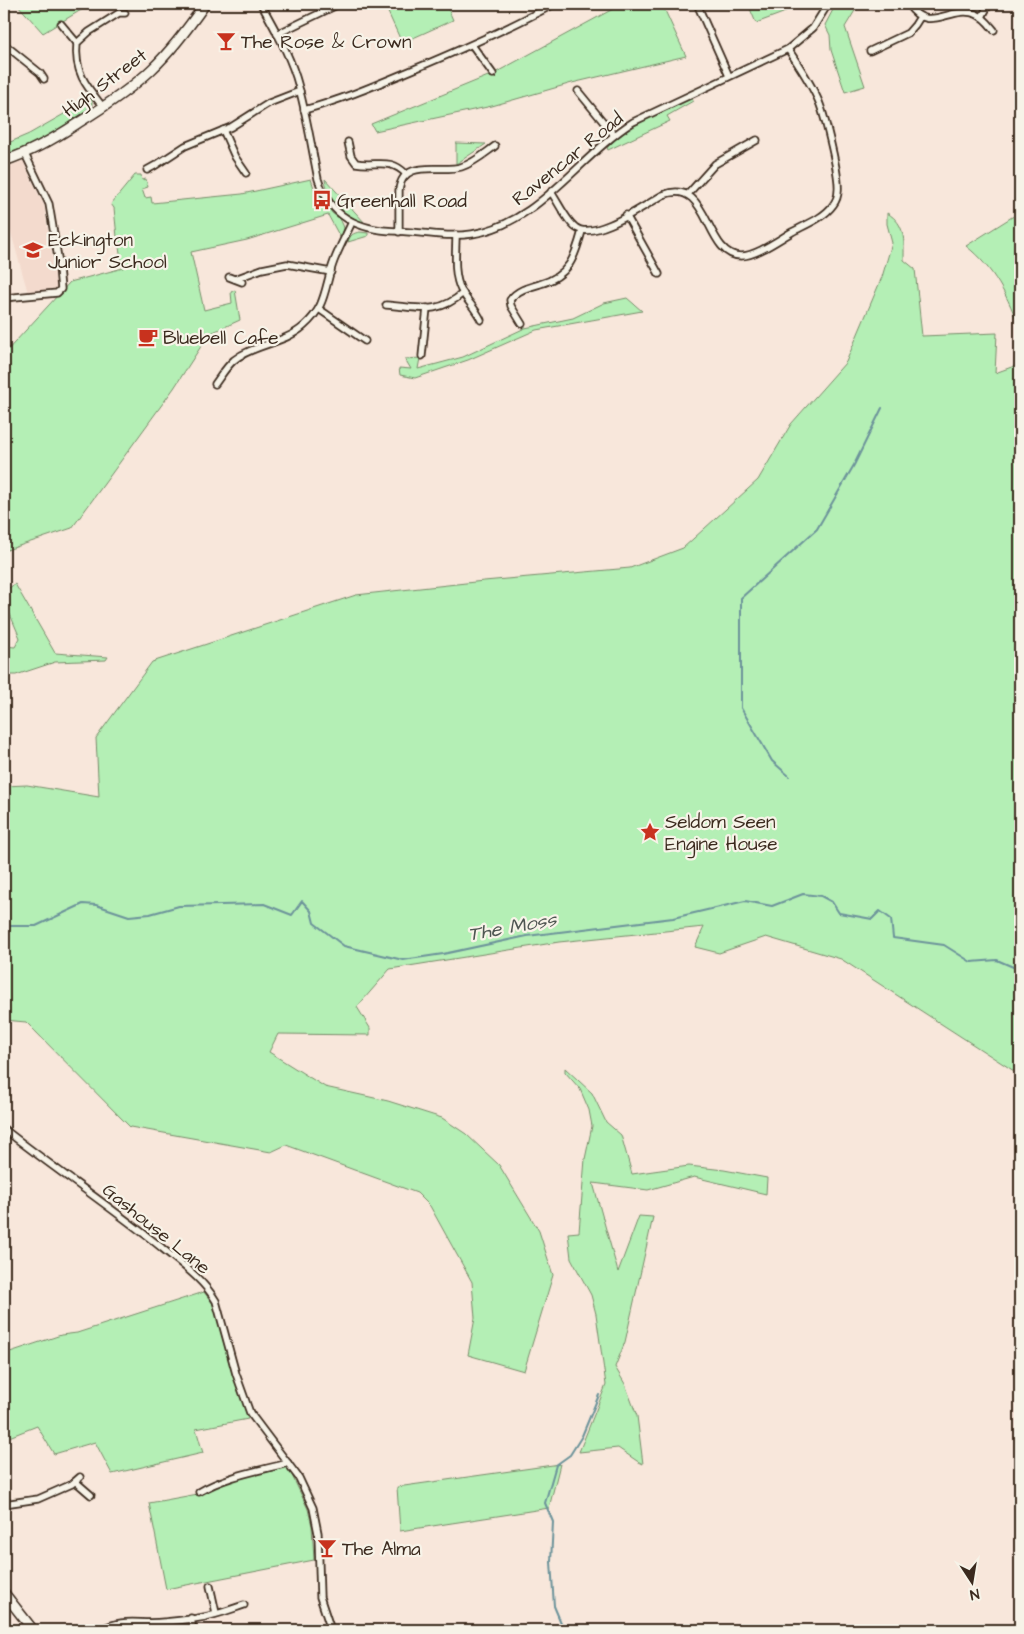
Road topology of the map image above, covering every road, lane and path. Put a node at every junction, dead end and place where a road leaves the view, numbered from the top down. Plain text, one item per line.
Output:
1 (205, 4) edge
2 (261, 4) edge
3 (340, 4) edge
4 (828, 4) edge
5 (908, 4) edge
6 (989, 4) edge
7 (551, 5) edge
8 (699, 5) edge
9 (125, 13) dead end
10 (920, 16) junction
11 (982, 17) junction
12 (61, 24) dead end
13 (994, 30) dead end
14 (277, 34) junction
15 (876, 39) dead end
16 (77, 43) junction
17 (4, 44) edge
18 (472, 45) junction
19 (880, 47) junction
20 (788, 49) junction
21 (870, 51) dead end
22 (492, 74) dead end
23 (728, 76) junction
24 (44, 79) dead end
25 (300, 91) junction
26 (578, 91) dead end
27 (104, 107) junction
28 (304, 110) junction
29 (223, 130) junction
30 (614, 135) junction
31 (757, 140) dead end
32 (348, 142) dead end
33 (495, 147) dead end
34 (25, 154) junction
35 (4, 161) edge
36 (147, 170) dead end
37 (241, 171) dead end
38 (406, 174) junction
39 (551, 192) junction
40 (688, 194) junction
41 (626, 216) junction
42 (352, 222) junction
43 (582, 231) junction
44 (398, 232) junction
45 (456, 235) junction
46 (330, 272) junction
47 (660, 274) dead end
48 (242, 282) dead end
49 (463, 293) junction
50 (4, 298) edge
51 (390, 303) dead end
52 (427, 308) junction
53 (319, 310) junction
54 (481, 320) dead end
55 (522, 324) dead end
56 (365, 341) dead end
57 (422, 356) dead end
58 (215, 384) dead end
59 (4, 1129) edge
60 (288, 1463) junction
61 (199, 1492) dead end
62 (91, 1495) dead end
63 (4, 1504) edge
64 (210, 1586) dead end
65 (4, 1593) edge
66 (244, 1606) dead end
67 (216, 1613) junction
68 (191, 1618) junction
69 (111, 1627) edge
70 (33, 1630) edge
71 (100, 1630) edge
72 (193, 1630) edge
73 (331, 1630) edge

1 - 27 main road, High Street
2 - 14 street
3 - 14 street
4 - 20 street, Ravencar Road
5 - 10 street
6 - 11 street
7 - 18 street
8 - 23 street
9 - 16 street
10 - 11 street
10 - 19 street
11 - 13 street
12 - 16 street
14 - 25 street
15 - 19 street
16 - 27 street
17 - 24 street
18 - 22 street
18 - 28 street
19 - 21 street
20 - 23 street, Ravencar Road
20 - 40 street
23 - 30 street, Ravencar Road
25 - 28 street
25 - 29 street
26 - 30 street
27 - 34 main road, High Street
28 - 42 street
29 - 36 street
29 - 37 street
30 - 39 street, Ravencar Road
31 - 40 street
32 - 38 street
33 - 38 street
34 - 35 main road, High Street
34 - 50 street
38 - 44 street
39 - 43 street
39 - 45 street, Ravencar Road
40 - 41 street
41 - 43 street
41 - 47 street
42 - 44 street, Ravencar Road
42 - 46 street
43 - 55 street
44 - 45 street, Ravencar Road
45 - 49 street
46 - 48 street
46 - 53 street
49 - 52 street
49 - 54 street
51 - 52 street
52 - 57 street
53 - 56 street
53 - 58 street
59 - 60 street, Gashouse Lane
60 - 61 street
60 - 73 street, Gashouse Lane
62 - 63 street
64 - 67 street
65 - 70 main road
66 - 67 street
67 - 68 street
68 - 69 street
68 - 72 street
69 - 71 street

